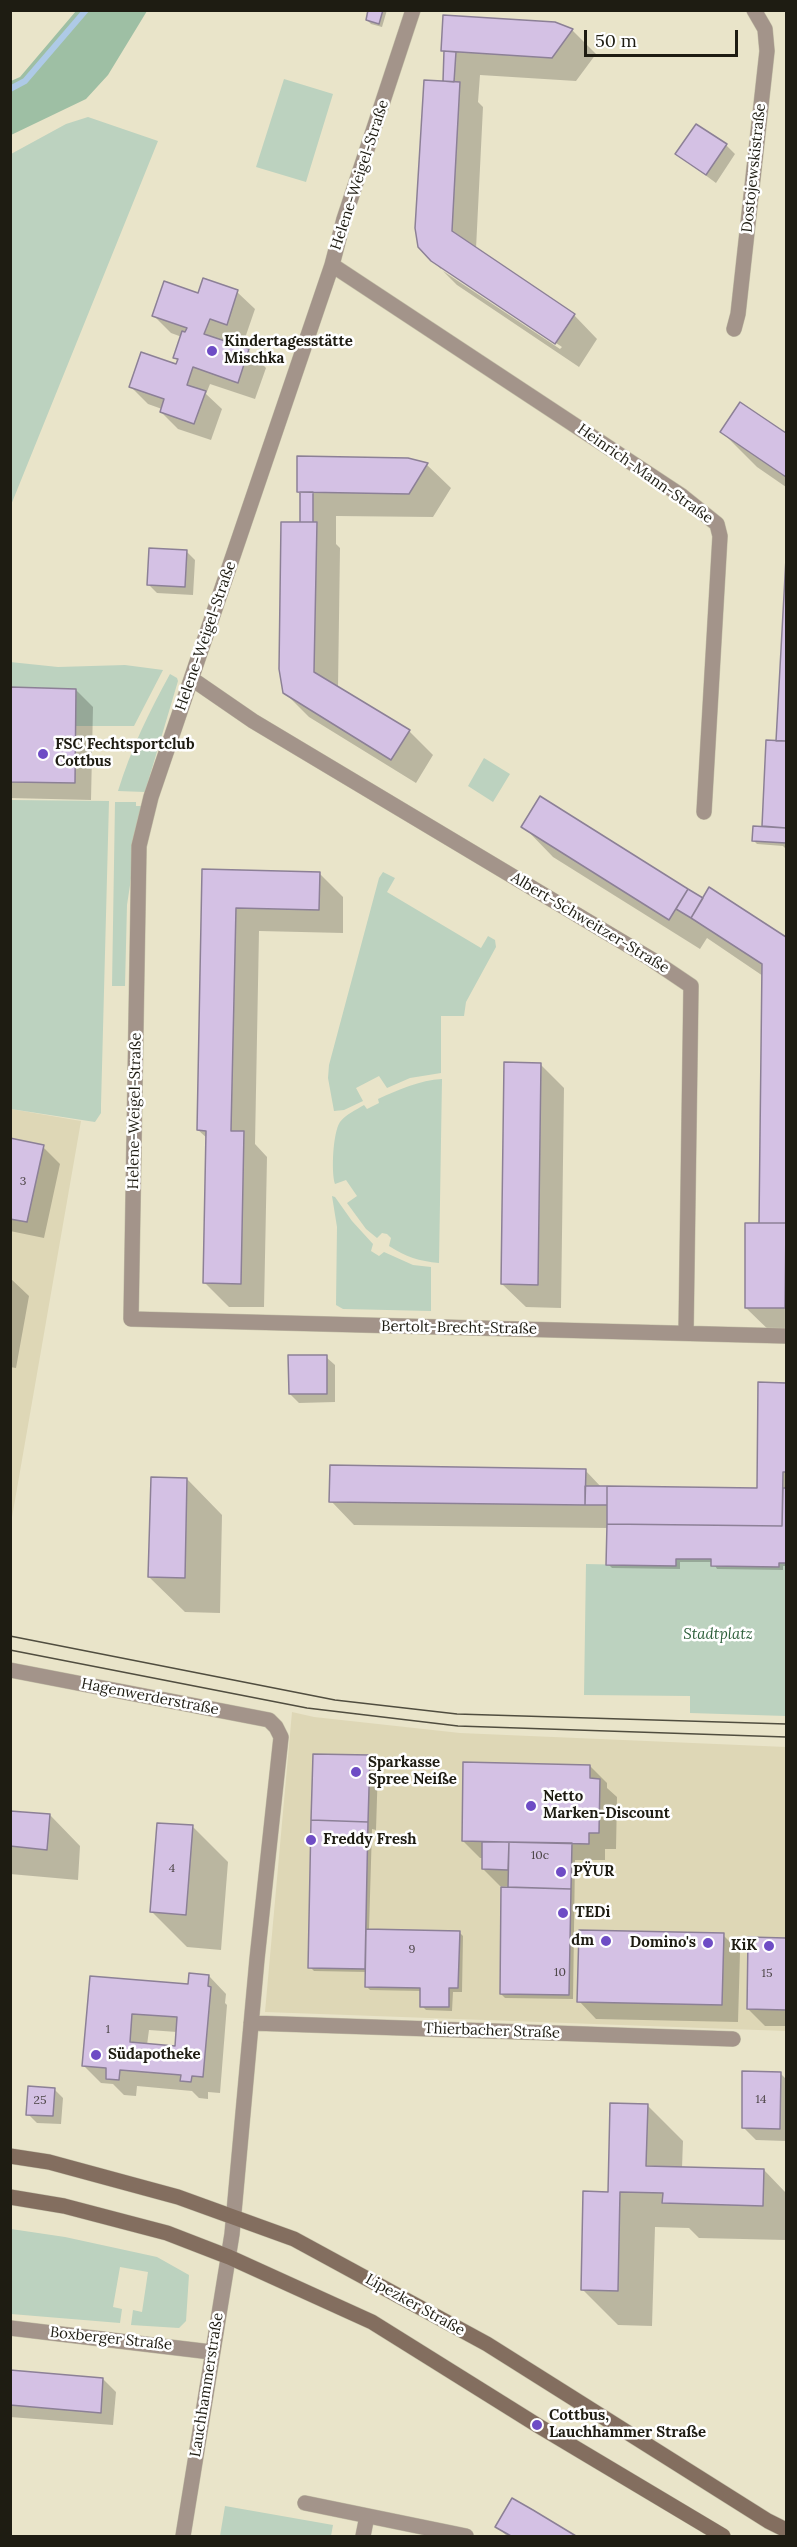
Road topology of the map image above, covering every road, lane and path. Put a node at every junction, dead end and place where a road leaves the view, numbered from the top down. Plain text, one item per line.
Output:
1 (412, 10) edge
2 (754, 10) edge
3 (332, 265) junction
4 (734, 329) dead end
5 (192, 679) junction
6 (704, 812) dead end
7 (131, 1319) joint
8 (686, 1333) junction
9 (786, 1336) edge
10 (10, 1670) edge
11 (251, 2023) junction
12 (733, 2039) dead end
13 (10, 2156) edge
14 (10, 2197) edge
15 (234, 2217) junction
16 (229, 2257) junction
17 (10, 2328) edge
18 (212, 2352) junction
19 (305, 2503) dead end
20 (368, 2516) junction
21 (786, 2530) edge
22 (183, 2536) edge
23 (363, 2536) edge
24 (466, 2536) edge
25 (723, 2536) edge

1 - 3 street, Helene-Weigel-Straße
2 - 4 street, Dostojewskistraße
3 - 5 street, Helene-Weigel-Straße
3 - 6 street, Heinrich-Mann-Straße
5 - 7 street, Helene-Weigel-Straße
5 - 8 street, Albert-Schweitzer-Straße
7 - 8 street, Bertolt-Brecht-Straße
8 - 9 street, Bertolt-Brecht-Straße
10 - 11 street, Hagenwerderstraße
11 - 12 street, Thierbacher Straße
11 - 15 street
13 - 15 main road, Lipezker Straße
14 - 16 main road
15 - 16 street, Lauchhammerstraße
15 - 21 main road, Lipezker Straße
16 - 18 street, Lauchhammerstraße
16 - 25 main road
17 - 18 street, Boxberger Straße
18 - 22 street, Lauchhammerstraße
19 - 20 street
20 - 23 street
20 - 24 street

